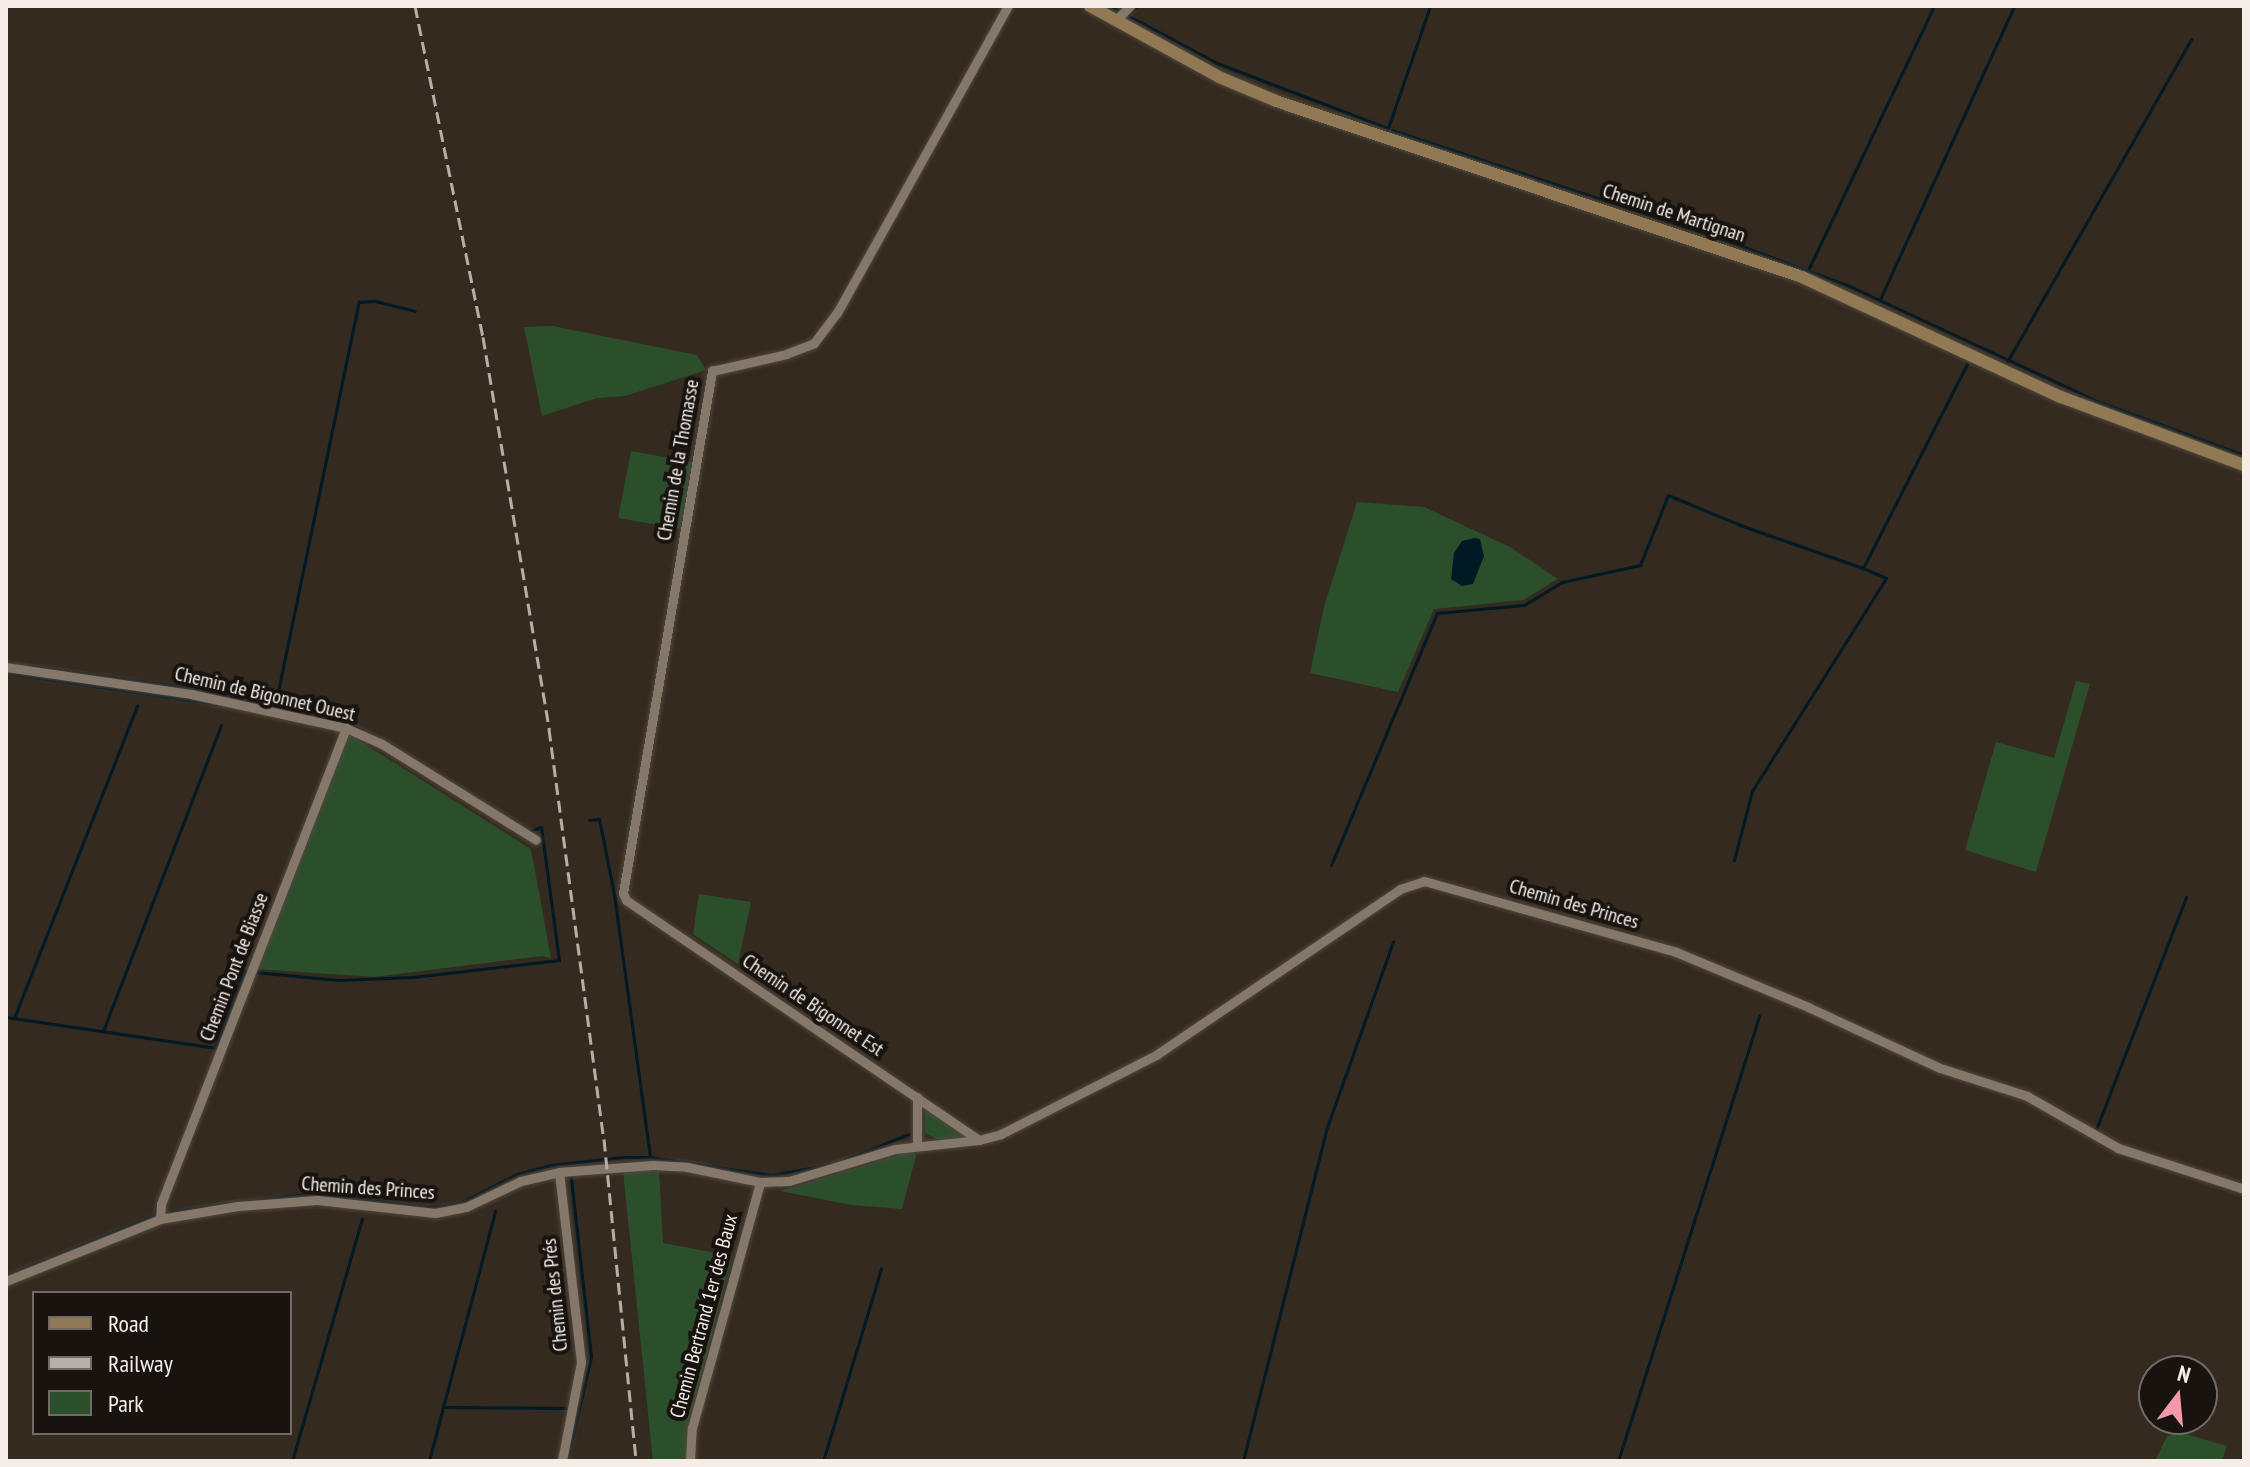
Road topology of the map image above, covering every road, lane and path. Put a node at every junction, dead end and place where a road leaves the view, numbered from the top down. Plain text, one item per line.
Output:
1 (1008, 6) edge
2 (1090, 6) edge
3 (1130, 6) edge
4 (1115, 21) junction
5 (2244, 465) edge
6 (6, 667) edge
7 (346, 728) junction
8 (536, 840) dead end
9 (626, 900) joint
10 (917, 1097) junction
11 (979, 1140) junction
12 (917, 1145) junction
13 (559, 1172) junction
14 (760, 1182) junction
15 (2244, 1189) edge
16 (160, 1219) junction
17 (6, 1281) edge
18 (562, 1461) edge
19 (690, 1461) edge

1 - 9 street, Chemin de la Thomasse
2 - 4 main road, Chemin de Martignan
3 - 4 street
4 - 5 main road, Chemin de Martignan
6 - 7 street, Chemin de Bigonnet Ouest
7 - 8 street, Chemin de Bigonnet Ouest
7 - 16 street, Chemin Pont de Biasse
9 - 10 street, Chemin de Bigonnet Est
10 - 11 street, Chemin de Bigonnet Est
10 - 12 street
11 - 12 street, Chemin des Princes
11 - 15 street, Chemin des Princes
12 - 14 street, Chemin des Princes
13 - 14 street, Chemin des Princes
13 - 16 street, Chemin des Princes
13 - 18 street, Chemin des Prés
14 - 19 street, Chemin Bertrand 1er des Baux
16 - 17 street, Chemin des Princes

